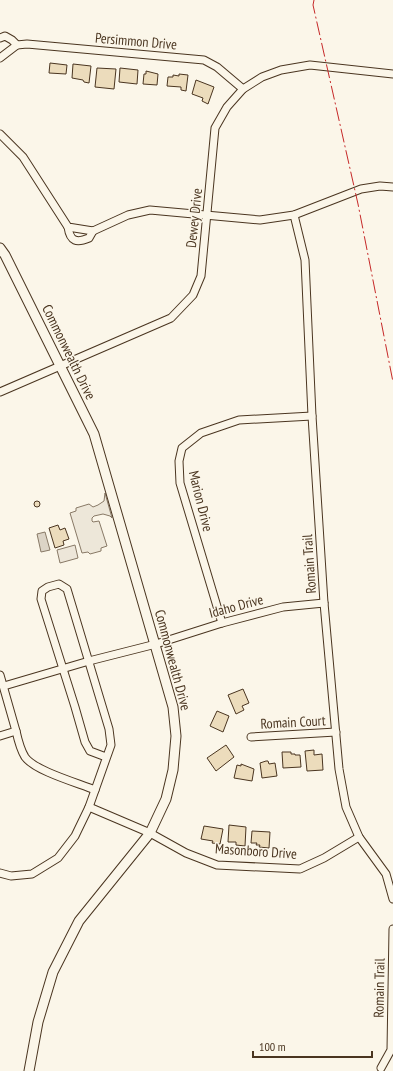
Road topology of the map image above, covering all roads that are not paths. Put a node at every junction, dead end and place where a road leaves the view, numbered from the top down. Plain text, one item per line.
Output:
1 (0, 38) edge
2 (17, 45) junction
3 (0, 58) edge
4 (393, 74) edge
5 (243, 88) junction
6 (0, 134) edge
7 (393, 188) edge
8 (207, 215) junction
9 (294, 215) junction
10 (68, 227) junction
11 (93, 231) junction
12 (2, 254) edge
13 (59, 366) junction
14 (0, 392) edge
15 (312, 416) junction
16 (324, 603) junction
17 (222, 623) junction
18 (156, 644) junction
19 (89, 661) junction
20 (63, 669) junction
21 (0, 675) edge
22 (4, 686) junction
23 (16, 731) junction
24 (336, 732) junction
25 (0, 736) edge
26 (251, 737) dead end
27 (106, 757) junction
28 (95, 790) junction
29 (90, 807) junction
30 (150, 833) junction
31 (359, 837) junction
32 (0, 873) edge
33 (393, 899) edge
34 (393, 929) edge
35 (381, 1068) dead end
36 (29, 1071) edge

1 - 2 street, Persimmon Drive
2 - 3 street
2 - 5 street, Persimmon Drive
4 - 5 street, Dewey Drive
5 - 8 street, Dewey Drive
6 - 10 street
7 - 9 street
8 - 9 street
8 - 11 street
8 - 13 street, Dewey Drive
9 - 15 street, Romain Trail
10 - 11 street
10 - 11 street
12 - 13 street, Commonwealth Drive
13 - 14 street, Dewey Drive
13 - 18 street, Commonwealth Drive
15 - 16 street, Romain Trail
15 - 17 street, Marion Drive
16 - 17 street, Idaho Drive
16 - 24 street, Romain Trail
17 - 18 street, Idaho Drive
18 - 19 street, Idaho Drive
18 - 30 street, Commonwealth Drive
19 - 20 street, Idaho Drive
19 - 20 street
19 - 27 street
20 - 22 street, Idaho Drive
20 - 27 street
21 - 22 street
22 - 23 street
23 - 25 street
23 - 28 street
24 - 26 street, Romain Court
24 - 31 street, Romain Trail
27 - 28 street
28 - 29 street
29 - 30 street, Masonboro Drive
29 - 32 street
30 - 31 street, Masonboro Drive
30 - 36 street, Commonwealth Drive
31 - 33 street, Romain Trail
34 - 35 street, Romain Trail

